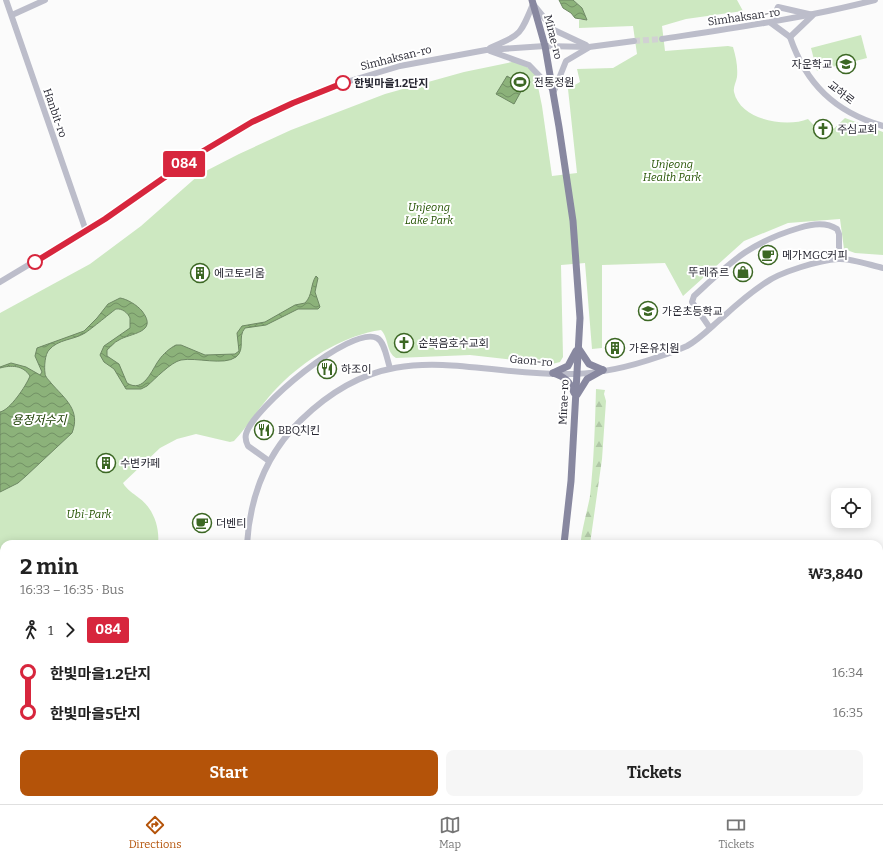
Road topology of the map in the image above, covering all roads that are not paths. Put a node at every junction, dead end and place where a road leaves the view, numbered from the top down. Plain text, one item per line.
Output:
1 (6, 0) edge
2 (45, 0) edge
3 (776, 0) edge
4 (875, 0) edge
5 (532, 2) edge
6 (778, 7) junction
7 (12, 15) junction
8 (813, 15) junction
9 (771, 23) junction
10 (790, 37) junction
11 (662, 39) tunnel mouth
12 (634, 41) tunnel mouth
13 (546, 46) junction
14 (590, 47) junction
15 (486, 50) junction
16 (554, 91) junction
17 (883, 126) edge
18 (86, 231) junction
19 (839, 258) junction
20 (883, 268) edge
21 (0, 282) edge
22 (710, 328) junction
23 (578, 347) junction
24 (390, 368) junction
25 (603, 370) junction
26 (553, 373) junction
27 (577, 374) junction
28 (576, 397) junction
29 (269, 461) junction
30 (247, 540) edge
31 (564, 540) edge

1 - 7 street, Hanbit-ro
2 - 7 street
3 - 6 street
4 - 8 street, Simhaksan-ro
5 - 13 main road, Mirae-ro
5 - 14 street
5 - 15 street
6 - 8 street
6 - 9 street
7 - 18 street, Hanbit-ro
8 - 9 street, Simhaksan-ro
8 - 10 street
9 - 10 street
9 - 11 street, Simhaksan-ro
10 - 17 street, 교하로
12 - 14 street, Simhaksan-ro
13 - 14 street, Simhaksan-ro
13 - 15 street, Simhaksan-ro
13 - 16 main road, Mirae-ro
14 - 16 street
15 - 16 street
15 - 18 street, Simhaksan-ro
16 - 23 main road, Mirae-ro
18 - 21 street, Simhaksan-ro
19 - 20 street, Gaon-ro
19 - 22 street, Gaon-ro
19 - 22 street
22 - 25 street, Gaon-ro
23 - 25 main road
23 - 26 main road
23 - 27 main road, Mirae-ro
24 - 26 street, Gaon-ro
24 - 29 street, Gaon-ro
24 - 29 street
25 - 27 street, Gaon-ro
25 - 28 main road
26 - 27 street, Gaon-ro
26 - 28 main road
27 - 28 main road, Mirae-ro
28 - 31 main road, Mirae-ro
29 - 30 street, Gaon-ro

